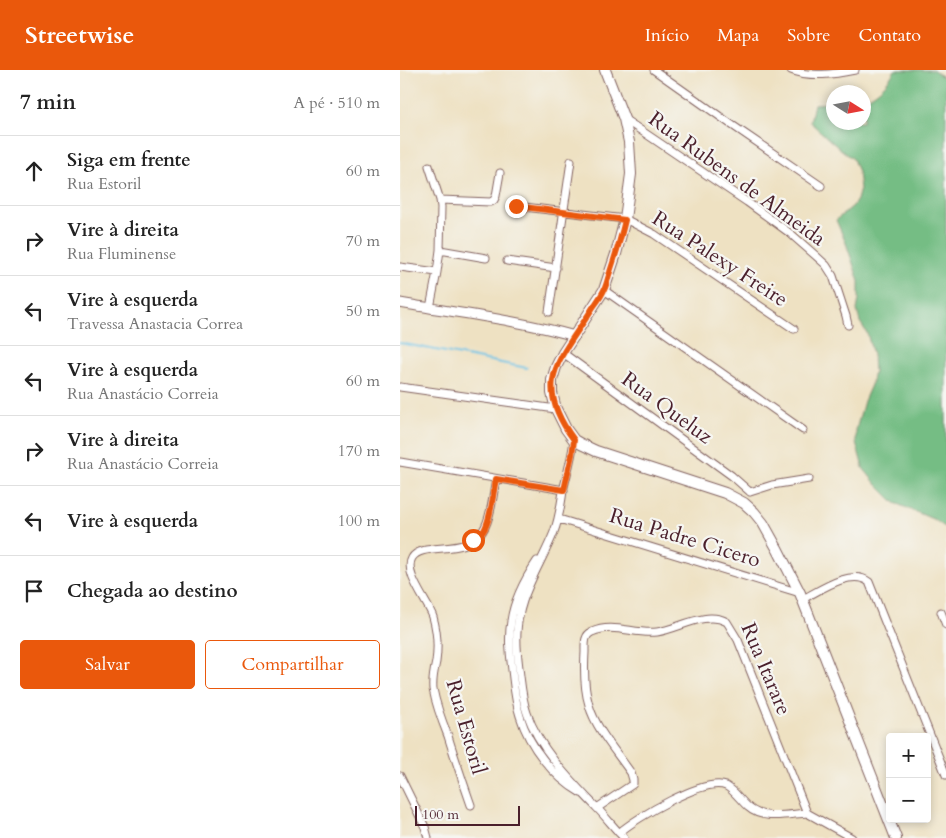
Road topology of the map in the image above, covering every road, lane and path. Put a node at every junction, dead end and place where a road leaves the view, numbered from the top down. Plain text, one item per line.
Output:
1 (605, 70) edge
2 (654, 70) edge
3 (792, 70) edge
4 (855, 70) edge
5 (624, 119) junction
6 (571, 161) dead end
7 (429, 166) dead end
8 (500, 173) dead end
9 (822, 186) dead end
10 (440, 200) junction
11 (516, 206) dead end
12 (564, 213) junction
13 (625, 220) junction
14 (440, 250) junction
15 (486, 258) dead end
16 (507, 261) dead end
17 (400, 267) edge
18 (556, 268) junction
19 (437, 272) junction
20 (604, 290) junction
21 (400, 303) edge
22 (430, 308) junction
23 (550, 312) dead end
24 (848, 326) dead end
25 (794, 329) dead end
26 (575, 336) junction
27 (563, 353) junction
28 (400, 387) edge
29 (556, 409) junction
30 (803, 430) dead end
31 (574, 440) junction
32 (400, 462) edge
33 (496, 479) junction
34 (809, 479) dead end
35 (564, 490) junction
36 (750, 492) junction
37 (744, 503) junction
38 (559, 519) junction
39 (802, 596) junction
40 (941, 612) dead end
41 (946, 624) edge
42 (946, 750) edge
43 (938, 755) junction
44 (946, 775) edge
45 (400, 776) edge
46 (471, 804) dead end
47 (597, 808) junction
48 (807, 813) junction
49 (622, 835) edge
50 (428, 838) edge
51 (852, 838) edge
52 (896, 838) edge

1 - 5 main road
2 - 9 street
3 - 4 street
5 - 13 main road
5 - 24 street, Rua Rubens de Almeida
6 - 12 street
7 - 10 street
8 - 10 street
10 - 14 street
11 - 12 street, Rua Palexy Freire
12 - 13 street, Rua Palexy Freire
12 - 18 street
13 - 20 main road
13 - 25 street, Rua Palexy Freire
14 - 15 street
14 - 19 street
16 - 18 street
17 - 19 street
18 - 23 street
19 - 22 street
20 - 26 main road
20 - 30 street
21 - 22 street
22 - 26 street
26 - 27 main road
27 - 29 main road
27 - 36 street, Rua Queluz
28 - 29 street
29 - 31 main road
31 - 35 street
31 - 37 main road
32 - 33 street
33 - 35 street
33 - 46 street, Rua Estoril
34 - 36 street
35 - 38 street
36 - 37 street
37 - 39 main road
38 - 39 street, Rua Padre Cicero
38 - 47 street
39 - 43 street
39 - 52 main road
40 - 41 street
42 - 43 street
43 - 44 street
45 - 50 street
47 - 48 street, Rua Itarare
47 - 49 street
48 - 49 street
48 - 51 street

